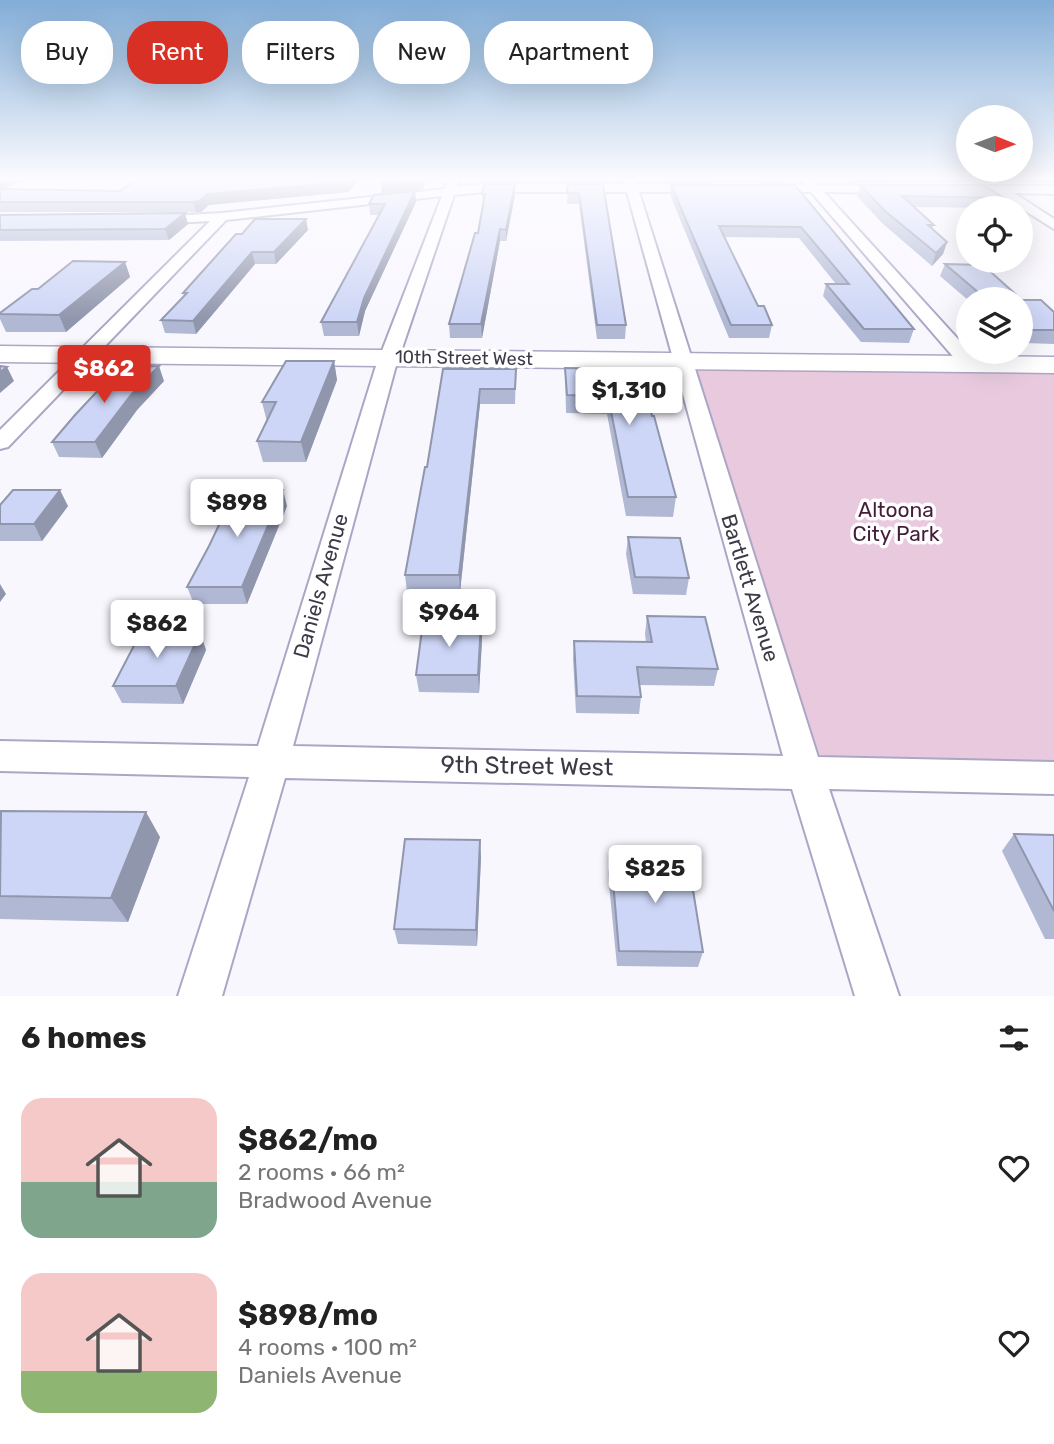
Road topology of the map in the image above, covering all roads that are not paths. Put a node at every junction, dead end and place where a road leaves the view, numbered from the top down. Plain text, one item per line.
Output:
1 (214, 225) edge
2 (437, 225) edge
3 (642, 225) edge
4 (847, 225) edge
5 (956, 348) edge
6 (0, 354) edge
7 (86, 355) junction
8 (390, 358) junction
9 (682, 361) junction
10 (956, 364) edge
11 (970, 364) edge
12 (1054, 365) edge
13 (0, 442) edge
14 (0, 756) edge
15 (272, 761) junction
16 (805, 771) junction
17 (1054, 778) edge
18 (200, 996) edge
19 (877, 996) edge

1 - 7 street
2 - 8 street, Daniels Avenue
3 - 9 street, Bartlett Avenue
4 - 5 street
6 - 7 street, 10th Street West
7 - 8 street, 10th Street West
7 - 13 street
8 - 9 street, 10th Street West
8 - 15 street, Daniels Avenue
9 - 10 street, 10th Street West
9 - 16 street, Bartlett Avenue
11 - 12 street, 10th Street West
14 - 15 street, 9th Street West
15 - 16 street, 9th Street West
15 - 18 street, Daniels Avenue
16 - 17 street, 9th Street West
16 - 19 street, Bartlett Avenue

